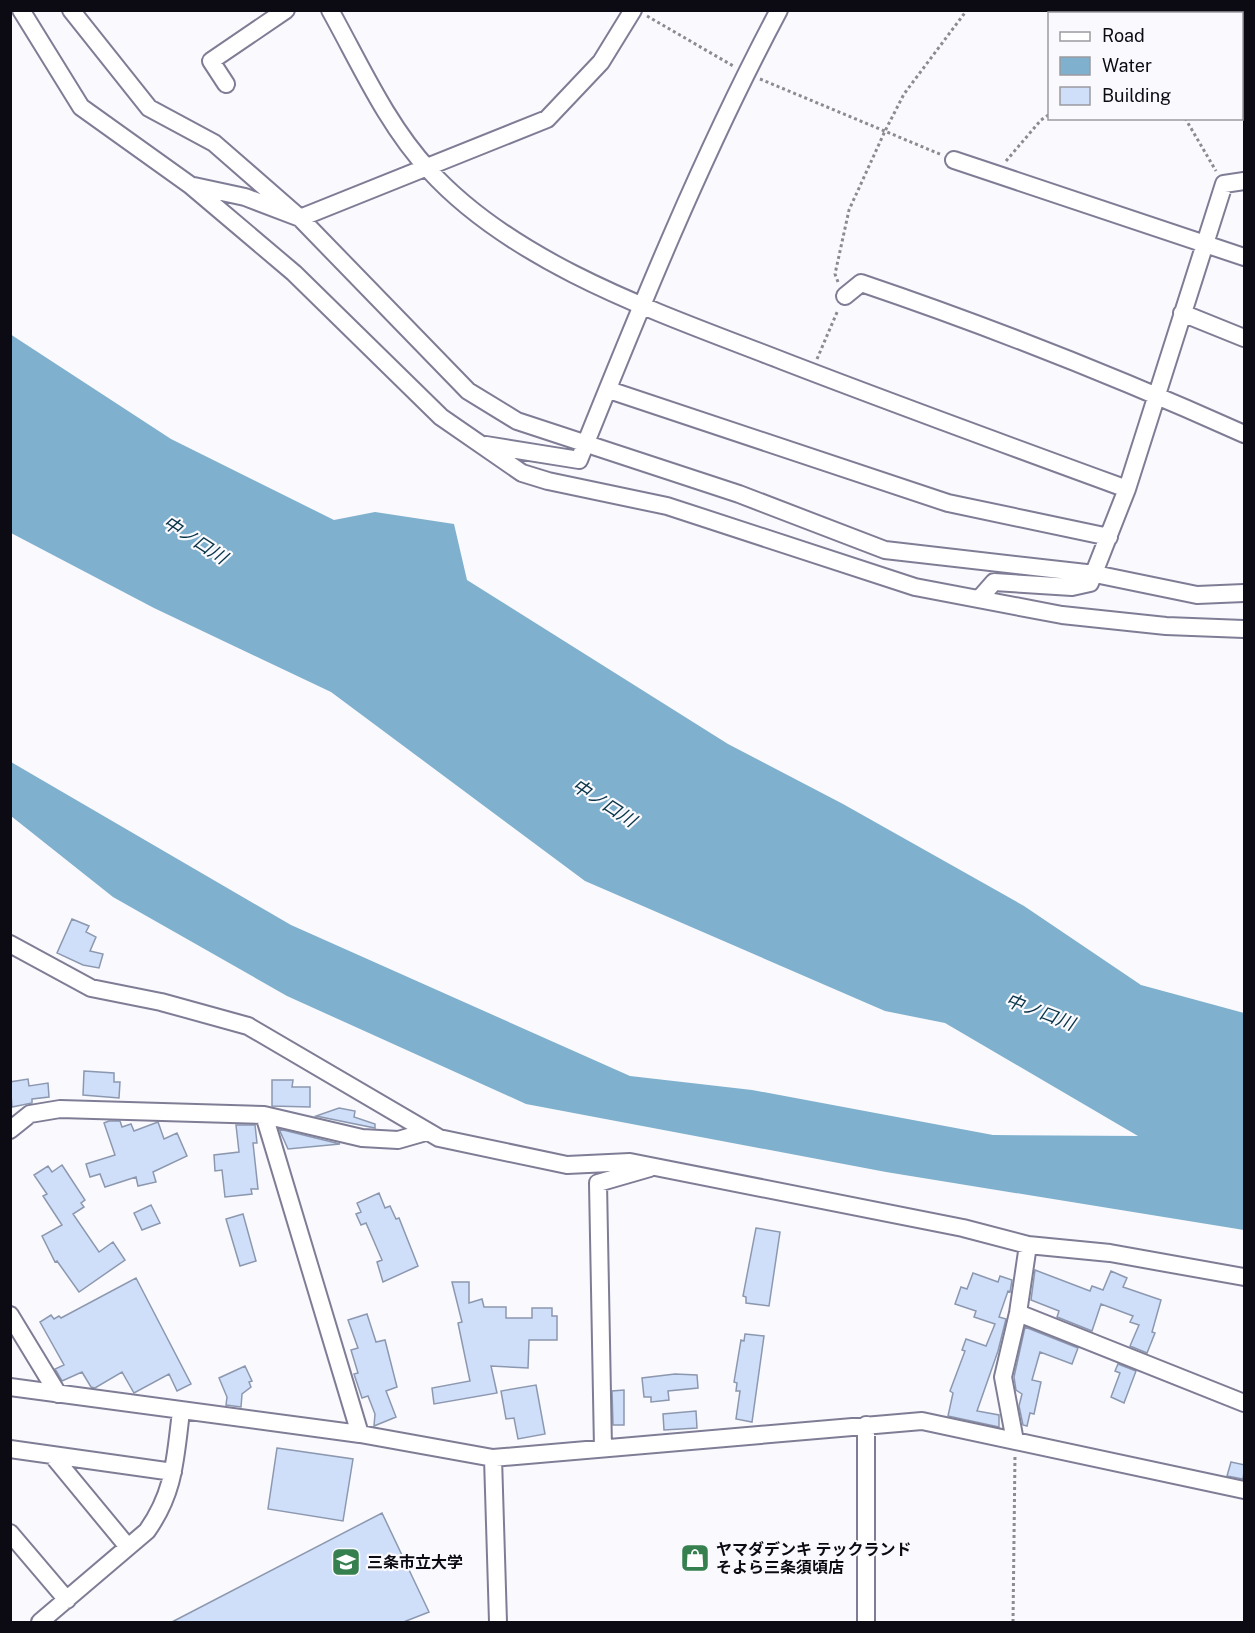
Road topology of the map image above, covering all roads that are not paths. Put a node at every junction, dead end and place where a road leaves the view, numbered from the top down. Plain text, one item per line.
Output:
1 (21, 10) edge
2 (70, 10) edge
3 (286, 10) edge
4 (330, 10) edge
5 (633, 10) edge
6 (779, 10) edge
7 (226, 84) dead end
8 (954, 160) road end
9 (427, 169) junction
10 (1245, 181) edge
11 (190, 185) junction
12 (300, 218) junction
13 (1203, 244) junction
14 (1245, 257) edge
15 (844, 296) road end
16 (642, 306) junction
17 (1182, 312) junction
18 (1245, 338) edge
19 (609, 390) junction
20 (1156, 394) junction
21 (1245, 434) edge
22 (586, 442) junction
23 (482, 444) junction
24 (1126, 489) junction
25 (1109, 537) junction
26 (1095, 574) junction
27 (1245, 593) edge
28 (979, 599) junction
29 (1245, 629) edge
30 (10, 944) edge
31 (264, 1115) junction
32 (10, 1130) edge
33 (426, 1132) junction
34 (654, 1167) junction
35 (1028, 1245) junction
36 (1220, 1273) junction
37 (1245, 1277) edge
38 (1245, 1285) edge
39 (1018, 1313) junction
40 (10, 1315) edge
41 (10, 1388) edge
42 (58, 1394) junction
43 (1245, 1403) edge
44 (181, 1412) junction
45 (866, 1425) junction
46 (360, 1434) junction
47 (1015, 1441) junction
48 (603, 1448) junction
49 (10, 1449) edge
50 (52, 1455) junction
51 (493, 1458) junction
52 (173, 1472) junction
53 (1245, 1490) edge
54 (10, 1533) edge
55 (128, 1547) junction
56 (67, 1600) junction
57 (40, 1623) edge
58 (498, 1623) edge
59 (866, 1623) edge

1 - 11 street
2 - 12 street
3 - 7 street
4 - 9 street
5 - 9 street
6 - 16 street
8 - 13 street
9 - 12 street
9 - 16 street
10 - 13 street
11 - 12 street
11 - 23 street
12 - 22 street
13 - 14 street
13 - 17 street
15 - 20 street
16 - 19 street
16 - 24 street
17 - 18 street
17 - 20 street
19 - 22 street
19 - 25 street
20 - 21 street
20 - 24 street
22 - 23 street
22 - 26 street
23 - 28 street
24 - 25 street
25 - 26 street
26 - 27 street
26 - 28 street
28 - 29 street
30 - 33 street
31 - 32 street
31 - 33 street
31 - 46 street
33 - 34 street
34 - 35 street
34 - 48 street
35 - 36 street
35 - 39 street
36 - 37 street
36 - 38 street
39 - 43 street
39 - 47 street
40 - 42 street
41 - 42 street
42 - 44 street
44 - 46 street
44 - 52 street
45 - 47 street
45 - 48 street
45 - 59 street
46 - 51 street
47 - 53 street
48 - 51 street
49 - 50 street
50 - 52 street
50 - 55 street
51 - 58 street
52 - 55 street
54 - 56 street
55 - 56 street
56 - 57 street

